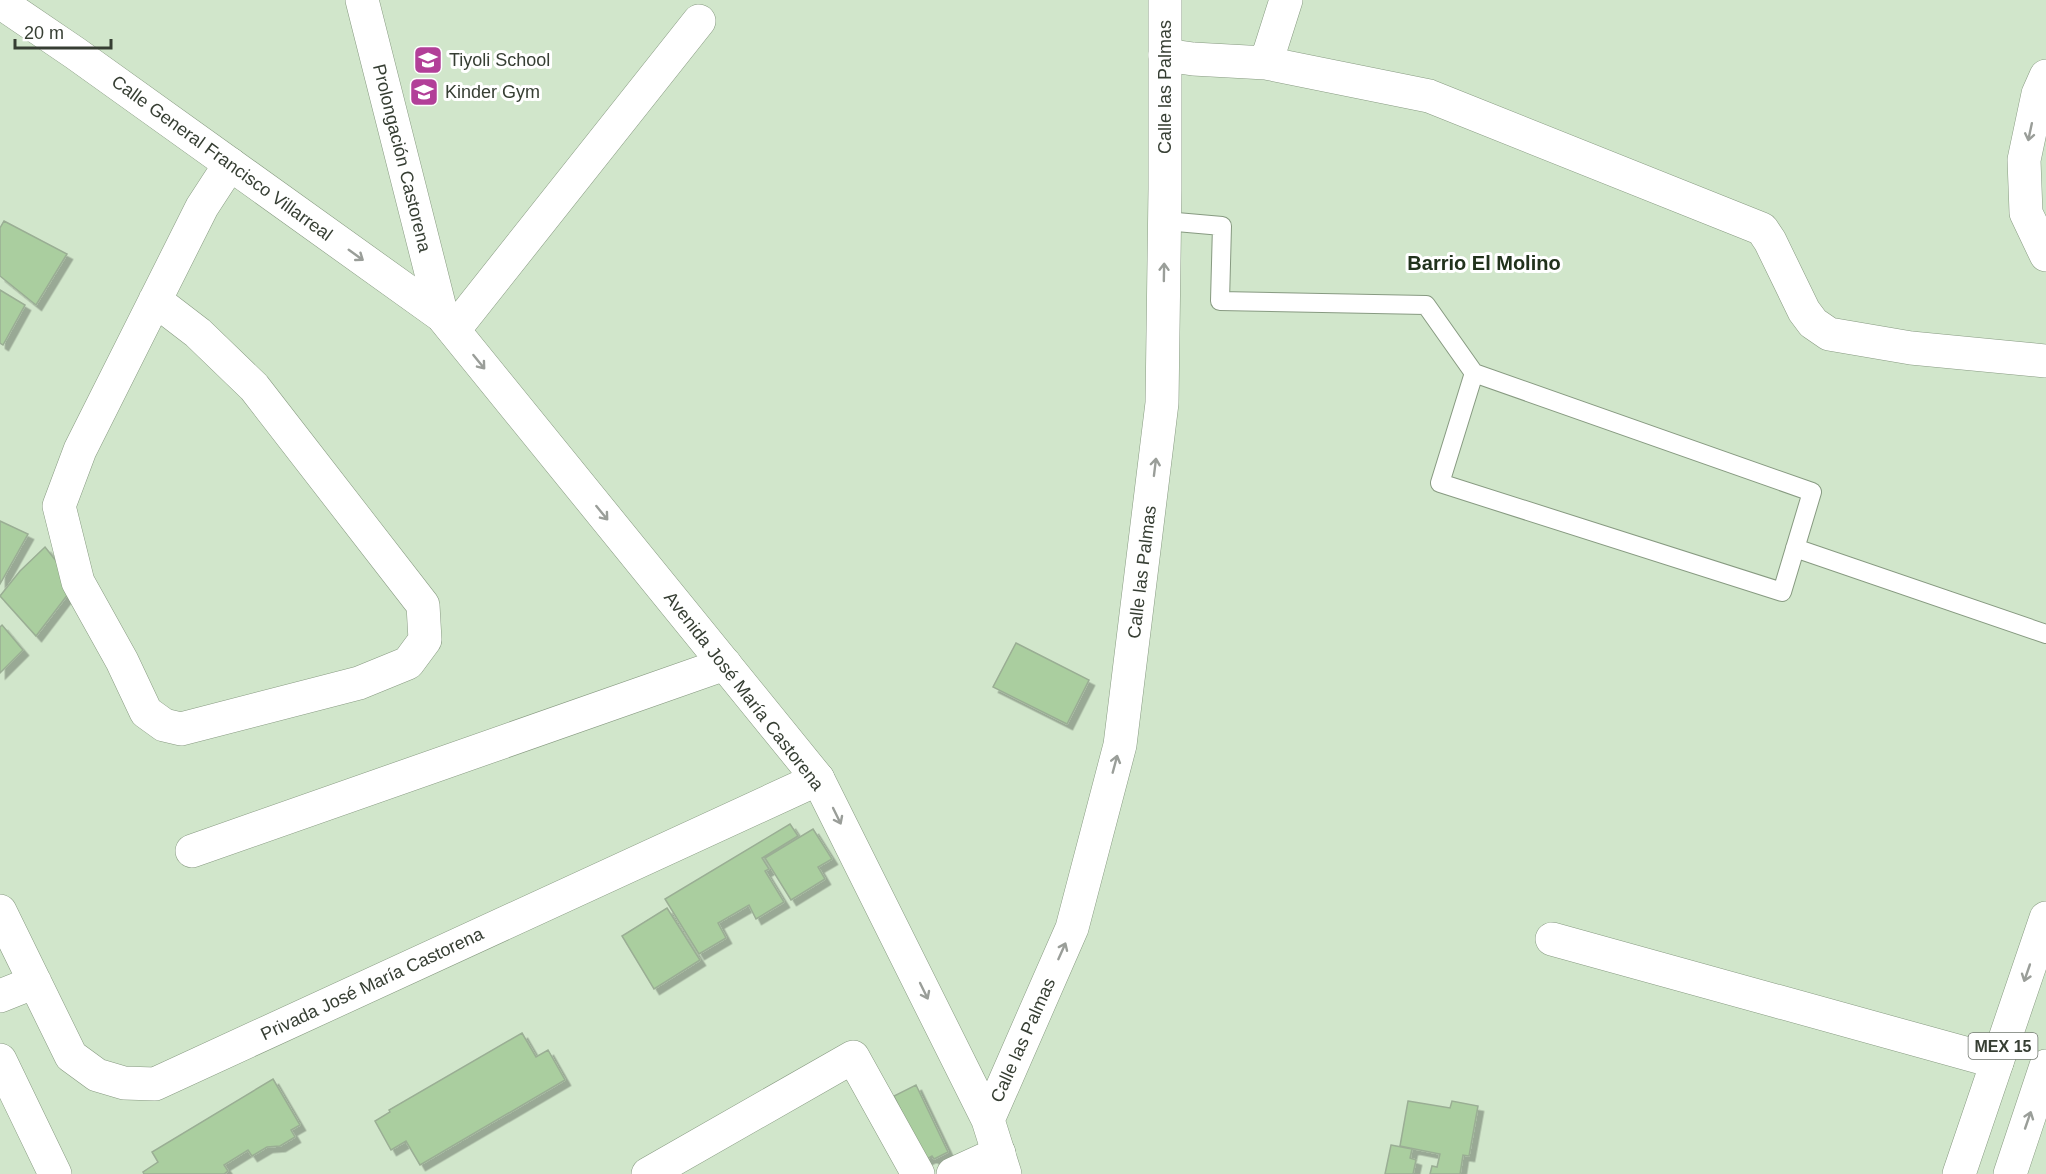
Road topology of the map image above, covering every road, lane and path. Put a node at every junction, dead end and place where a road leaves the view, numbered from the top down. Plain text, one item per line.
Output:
1 (362, 0) edge
2 (1165, 0) edge
3 (1286, 0) edge
4 (0, 2) edge
5 (699, 21) dead end
6 (1165, 55) junction
7 (1266, 63) junction
8 (2046, 76) edge
9 (230, 164) junction
10 (1165, 221) junction
11 (2046, 255) edge
12 (155, 300) junction
13 (448, 323) junction
14 (2046, 361) edge
15 (1474, 373) junction
16 (1795, 548) junction
17 (2046, 634) edge
18 (725, 664) junction
19 (818, 779) junction
20 (192, 852) dead end
21 (0, 911) edge
22 (2046, 918) edge
23 (1552, 939) dead end
24 (35, 982) junction
25 (0, 996) edge
26 (0, 1060) edge
27 (1998, 1062) junction
28 (2045, 1073) edge
29 (988, 1120) junction
30 (1002, 1164) edge
31 (55, 1174) edge
32 (648, 1174) edge
33 (918, 1174) edge
34 (953, 1174) edge
35 (1959, 1174) edge
36 (2010, 1174) edge

1 - 13 street, Prolongación Castorena
2 - 6 street, Calle las Palmas
3 - 7 street
4 - 9 street, Calle General Francisco Villarreal
5 - 13 street
6 - 7 street
6 - 10 street, Calle las Palmas
7 - 14 street
8 -> 11 street
9 - 12 street
9 -> 13 street, Calle General Francisco Villarreal
10 - 15 lane
29 -> 10 street, Calle las Palmas
12 - 12 street
13 -> 18 street, Avenida José María Castorena
15 - 16 lane
15 - 16 lane
16 - 17 lane
18 - 19 street, Avenida José María Castorena
18 - 20 street
19 - 24 street, Privada José María Castorena
19 -> 29 street, Avenida José María Castorena
21 - 24 street, Privada José María Castorena
22 -> 27 street, MEX 15
23 - 27 street
24 - 25 street
26 - 31 street
27 - 35 street, MEX 15
36 -> 28 street, MEX 15
29 - 30 street, Avenida José María Castorena
30 - 34 street
32 - 33 street

